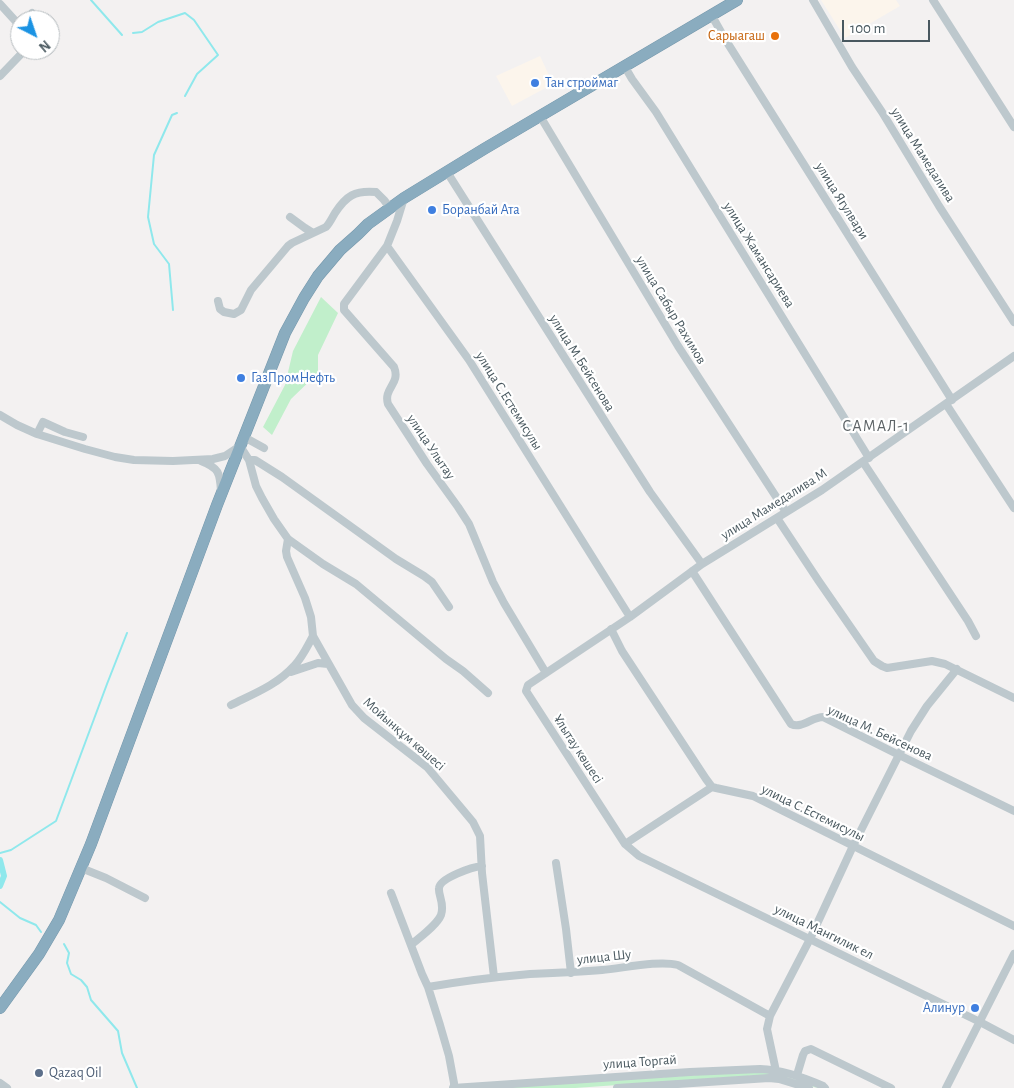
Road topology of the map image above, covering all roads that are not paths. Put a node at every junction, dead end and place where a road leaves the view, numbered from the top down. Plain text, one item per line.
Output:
1 (737, 0) edge
2 (813, 0) edge
3 (933, 0) edge
4 (0, 4) edge
5 (10, 15) edge
6 (712, 16) junction
7 (15, 60) edge
8 (626, 67) junction
9 (0, 76) edge
10 (540, 116) junction
11 (1014, 127) edge
12 (447, 172) junction
13 (404, 198) junction
14 (390, 208) junction
15 (290, 217) dead end
16 (314, 233) junction
17 (387, 246) junction
18 (218, 302) dead end
19 (1014, 322) edge
20 (1014, 356) edge
21 (949, 402) junction
22 (0, 415) edge
23 (37, 434) junction
24 (83, 437) dead end
25 (242, 441) junction
26 (264, 448) dead end
27 (199, 460) junction
28 (249, 460) junction
29 (866, 460) junction
30 (222, 493) junction
31 (1014, 508) edge
32 (786, 512) junction
33 (777, 518) junction
34 (288, 539) junction
35 (702, 564) junction
36 (692, 571) junction
37 (449, 607) dead end
38 (630, 617) junction
39 (611, 629) junction
40 (313, 636) junction
41 (976, 636) dead end
42 (328, 664) junction
43 (957, 669) junction
44 (288, 673) junction
45 (546, 673) junction
46 (488, 693) dead end
47 (1014, 698) edge
48 (231, 705) dead end
49 (899, 755) junction
50 (712, 786) junction
51 (1014, 811) edge
52 (625, 844) junction
53 (853, 846) junction
54 (556, 863) dead end
55 (482, 866) junction
56 (81, 868) junction
57 (391, 893) dead end
58 (146, 898) dead end
59 (1014, 926) edge
60 (810, 939) junction
61 (411, 945) junction
62 (1014, 954) edge
63 (571, 973) junction
64 (494, 977) junction
65 (428, 987) junction
66 (4, 996) edge
67 (0, 1008) edge
68 (770, 1016) junction
69 (980, 1022) junction
70 (1014, 1040) edge
71 (776, 1071) junction
72 (797, 1075) junction
73 (0, 1083) edge
74 (788, 1085) edge
75 (7, 1088) edge
76 (453, 1088) edge
77 (617, 1088) edge
78 (808, 1088) edge
79 (825, 1088) edge
80 (891, 1088) edge
81 (946, 1088) edge

1 - 6 highway
2 - 19 street, улица Мамедалива
3 - 11 street
4 - 5 street
6 - 8 highway
6 - 21 street, улица Ягулвари
7 - 9 street
8 - 10 highway
8 - 29 street, улица Жамансариева
10 - 12 highway
10 - 32 street, улица Сабыр Рахимов
12 - 13 highway
12 - 35 street, улица М.Бейсенова
13 - 14 highway
13 - 17 street
14 - 16 street
14 - 25 highway
15 - 16 street
16 - 18 street
17 - 38 street, улица С.Естемисулы
17 - 45 street, улица Улытау
20 - 21 street, улица Мамедалива М
21 - 29 street, улица Мамедалива М
21 - 31 street, улица Ягулвари
22 - 23 street
23 - 24 street
23 - 27 street
25 - 26 street
25 - 27 street
25 - 28 street, Мойынқұм көшесі
25 - 30 highway
27 - 30 street
28 - 34 street, Мойынқұм көшесі
28 - 37 street
29 - 32 street, улица Мамедалива М
29 - 41 street, улица Жамансариева
30 - 56 highway
32 - 33 street, улица Мамедалива М
33 - 35 street, улица Мамедалива М
33 - 43 street
34 - 40 street, Мойынқұм көшесі
34 - 46 street
35 - 36 street, улица Мамедалива М
36 - 38 street, улица Мамедалива М
36 - 49 street, улица М. Бейсенова
38 - 39 street, улица Мамедалива М
39 - 45 street, улица Мамедалива М
39 - 50 street
40 - 42 street, Мойынқұм көшесі
40 - 44 street
42 - 44 street
42 - 55 street, Мойынқұм көшесі
43 - 47 street
43 - 49 street
44 - 48 street
45 - 52 street, Ұлытау көшесі
49 - 51 street, улица М. Бейсенова
49 - 53 street
50 - 52 street
50 - 53 street, улица С.Естемисулы
52 - 60 street, улица Мангилик ел
53 - 59 street, улица С.Естемисулы
53 - 60 street
54 - 63 street
55 - 61 street
55 - 64 street, Мойынқұм көшесі
56 - 58 street
56 - 66 highway
57 - 61 street
60 - 68 street
60 - 69 street, улица Мангилик ел
61 - 65 street
62 - 69 street
63 - 64 street, улица Шу
63 - 68 street, улица Шу
64 - 65 street, улица Шу
65 - 76 street
66 - 67 highway
68 - 71 street
69 - 70 street, улица Мангилик ел
69 - 81 street
71 - 72 street, улица Торгай
71 - 76 street, улица Торгай
72 - 79 street, улица Торгай
72 - 80 street
73 - 75 street
74 - 77 street, улица Торгай
74 - 78 street, улица Торгай

